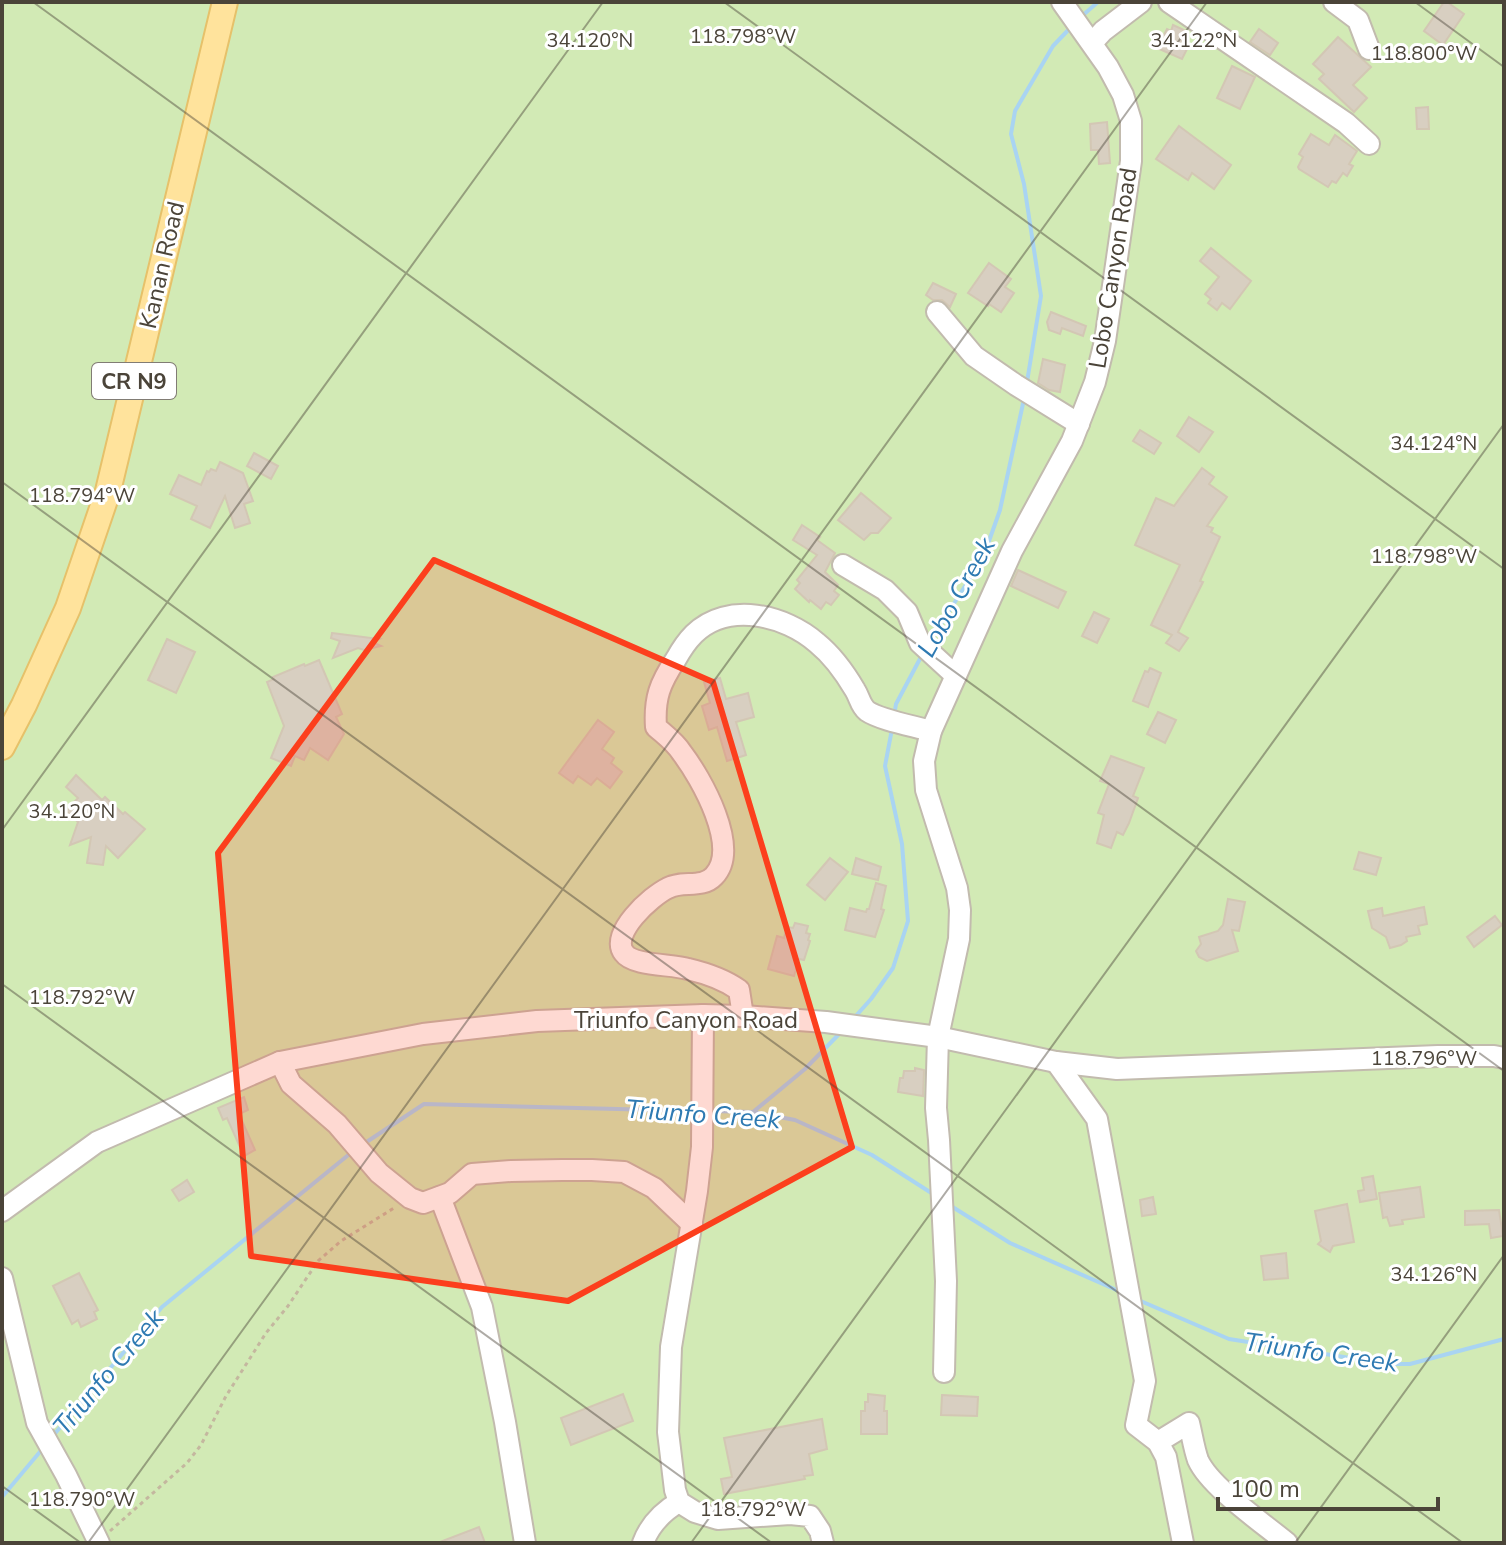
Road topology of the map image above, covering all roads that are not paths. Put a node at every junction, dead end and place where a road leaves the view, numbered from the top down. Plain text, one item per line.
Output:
1 (225, 2) edge
2 (1141, 2) edge
3 (1169, 2) edge
4 (1334, 2) edge
5 (1065, 7) edge
6 (1090, 39) junction
7 (1369, 49) dead end
8 (1369, 144) dead end
9 (937, 312) dead end
10 (1079, 424) junction
11 (843, 565) dead end
12 (956, 676) junction
13 (931, 731) junction
14 (2, 747) edge
15 (703, 1015) junction
16 (743, 1016) junction
17 (938, 1037) junction
18 (1504, 1058) edge
19 (280, 1062) junction
20 (1056, 1062) junction
21 (440, 1197) junction
22 (2, 1211) edge
23 (692, 1224) junction
24 (2, 1278) edge
25 (944, 1372) dead end
26 (1158, 1442) junction
27 (679, 1502) junction
28 (519, 1540) edge
29 (98, 1542) edge
30 (643, 1543) edge
31 (823, 1543) edge
32 (1183, 1543) edge
33 (1287, 1543) edge

1 - 14 main road, Kanan Road / CR N9
2 - 6 street
3 - 8 street
4 - 7 street
5 - 6 street, Lobo Canyon Road
6 - 10 street, Lobo Canyon Road
9 - 10 street
10 - 12 street, Lobo Canyon Road
11 - 12 street
12 - 13 street, Lobo Canyon Road
13 - 16 street
13 - 17 street, Lobo Canyon Road
15 - 16 street, Triunfo Canyon Road
15 - 19 street, Triunfo Canyon Road
15 - 23 street
16 - 17 street, Triunfo Canyon Road
17 - 20 street, Triunfo Canyon Road
17 - 25 street, Lobo Canyon Road
18 - 20 street, Triunfo Canyon Road
19 - 21 street
19 - 22 street, Triunfo Canyon Road
20 - 26 street
21 - 23 street
21 - 28 street
23 - 27 street
24 - 29 street
26 - 32 street
26 - 33 street
27 - 30 street
27 - 31 street

